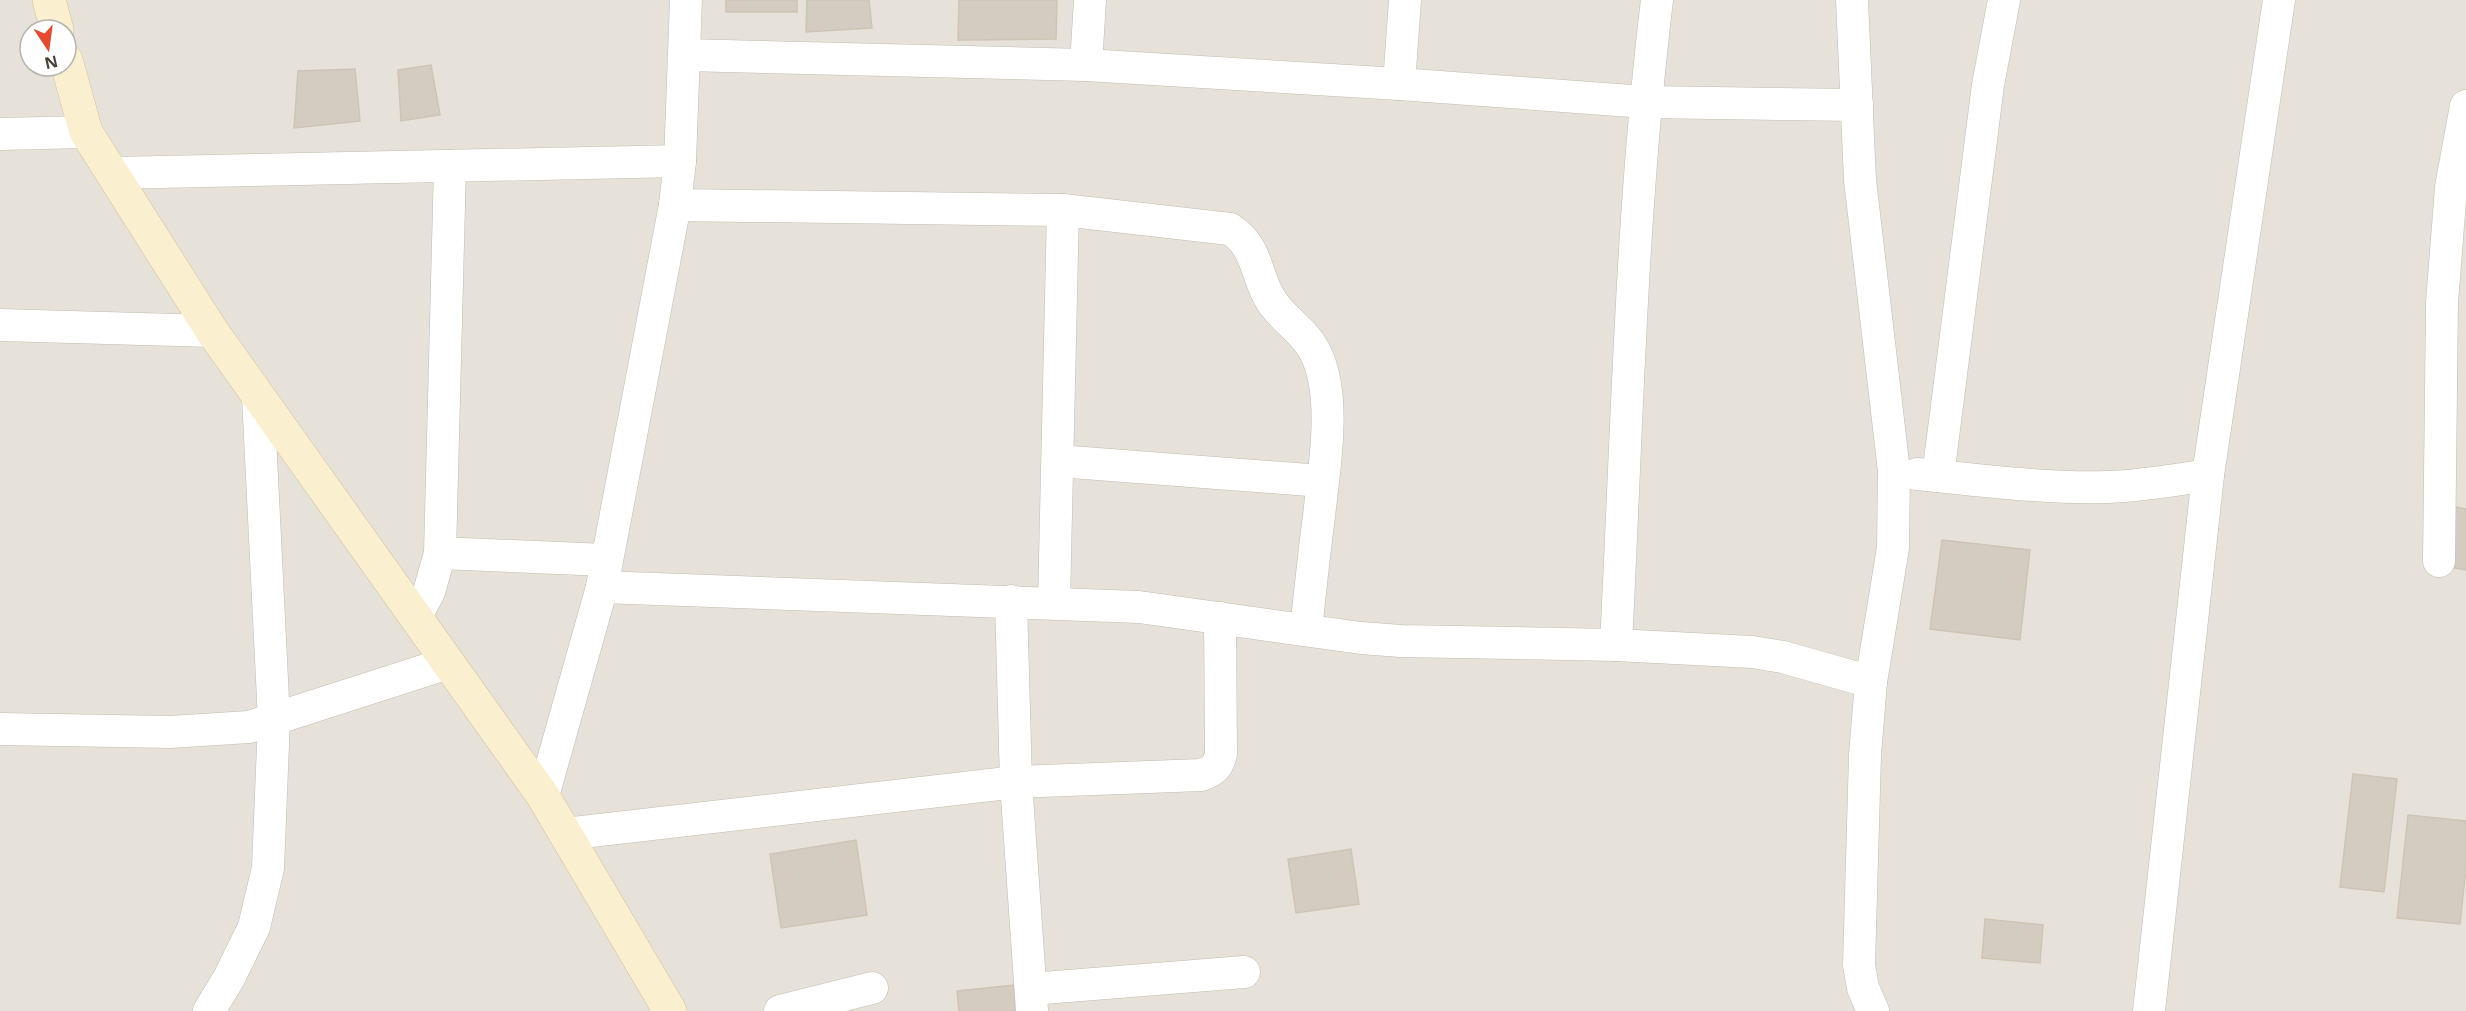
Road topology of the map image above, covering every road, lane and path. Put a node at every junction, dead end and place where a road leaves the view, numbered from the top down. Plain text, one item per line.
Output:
1 (49, 0) edge
2 (686, 0) edge
3 (1090, 0) edge
4 (1405, 0) edge
5 (1657, 0) edge
6 (1852, 0) edge
7 (2004, 0) edge
8 (2279, 0) edge
9 (54, 18) edge
10 (685, 55) junction
11 (1086, 65) junction
12 (71, 78) edge
13 (1400, 84) junction
14 (1644, 102) junction
15 (1857, 105) junction
16 (2466, 106) edge
17 (86, 132) junction
18 (0, 134) edge
19 (680, 161) junction
20 (450, 166) junction
21 (112, 173) junction
22 (675, 205) junction
23 (1063, 210) junction
24 (0, 325) edge
25 (212, 331) junction
26 (258, 396) junction
27 (1058, 460) junction
28 (1894, 471) junction
29 (2208, 475) junction
30 (1938, 476) junction
31 (1322, 481) junction
32 (440, 553) junction
33 (2439, 561) dead end
34 (604, 573) junction
35 (1011, 601) junction
36 (1054, 602) junction
37 (416, 616) junction
38 (1220, 618) junction
39 (1306, 630) junction
40 (1616, 645) junction
41 (448, 663) junction
42 (1870, 682) junction
43 (274, 720) junction
44 (0, 729) edge
45 (1016, 782) junction
46 (543, 796) junction
47 (565, 834) junction
48 (1244, 972) dead end
49 (872, 988) dead end
50 (1032, 1000) edge
51 (209, 1011) edge
52 (670, 1011) edge
53 (780, 1011) edge
54 (1873, 1011) edge
55 (2149, 1011) edge

1 - 9 main road
2 - 10 street
3 - 11 street
4 - 13 street
5 - 14 street
6 - 15 street
7 - 30 street
8 - 29 street
10 - 11 street
10 - 19 street
11 - 13 street
12 - 17 main road
13 - 14 street
14 - 15 street
14 - 40 street
15 - 28 street
16 - 33 street
17 - 18 street
17 - 21 main road
19 - 20 street
19 - 22 street
20 - 21 street
20 - 32 street
21 - 25 main road
22 - 23 street
22 - 34 street
23 - 27 street
23 - 31 street
24 - 25 street
25 - 26 main road
26 - 37 main road
26 - 43 street
27 - 31 street
27 - 36 street
28 - 30 street
28 - 42 street
29 - 30 street
29 - 55 street
31 - 39 street
32 - 34 street
32 - 37 street
34 - 35 street
34 - 46 street
35 - 36 street
35 - 45 street
36 - 38 street
37 - 41 main road
38 - 39 street
38 - 45 street
39 - 40 street
40 - 42 street
41 - 43 street
41 - 46 main road
42 - 54 street
43 - 44 street
43 - 51 street
45 - 47 street
45 - 50 street
46 - 47 main road
47 - 52 main road
48 - 50 street
49 - 53 street

